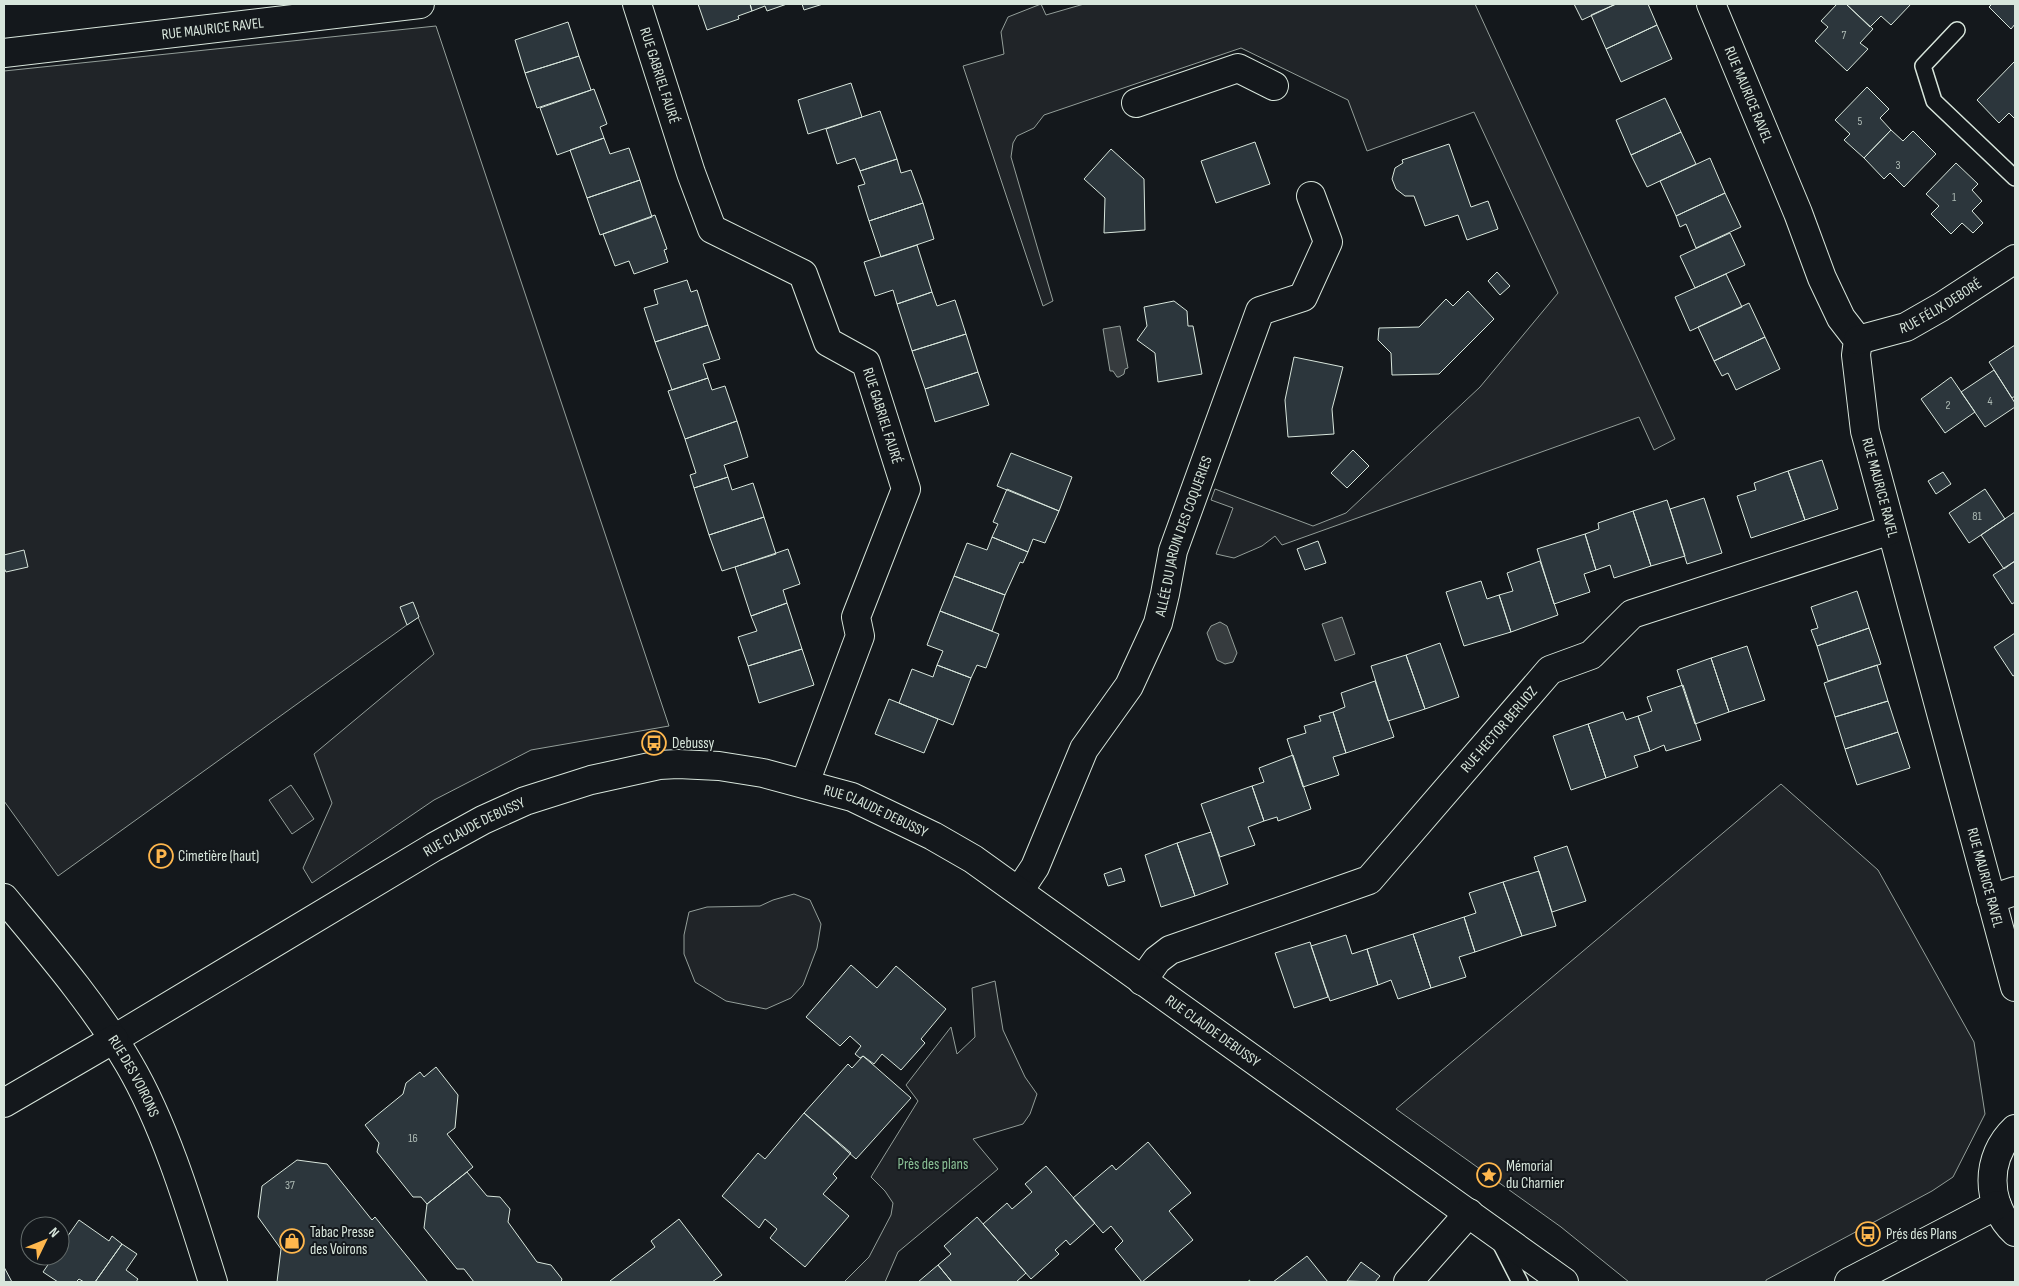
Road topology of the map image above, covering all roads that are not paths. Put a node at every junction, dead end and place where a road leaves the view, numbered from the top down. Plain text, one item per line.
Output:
1 (420, 4) edge
2 (637, 4) edge
3 (1711, 4) edge
4 (1957, 30) dead end
5 (4, 53) edge
6 (1274, 86) dead end
7 (1136, 103) dead end
8 (2015, 178) edge
9 (1311, 196) dead end
10 (2015, 259) edge
11 (1858, 340) junction
12 (1891, 530) junction
13 (805, 783) junction
14 (1019, 891) junction
15 (2003, 895) edge
16 (4, 898) edge
17 (1142, 981) junction
18 (2015, 986) edge
19 (114, 1039) junction
20 (4, 1103) edge
21 (2015, 1129) edge
22 (1997, 1205) junction
23 (1470, 1213) junction
24 (1494, 1231) junction
25 (2015, 1232) edge
26 (213, 1282) edge
27 (1408, 1282) edge
28 (1520, 1282) edge
29 (1564, 1282) edge
30 (1849, 1282) edge

1 - 5 street, RUE MAURICE RAVEL
2 - 13 street, RUE GABRIEL FAURÉ
3 - 11 street, RUE MAURICE RAVEL
4 - 8 lane
6 - 7 street
9 - 14 street, ALLÉE DU JARDIN DES COQUERIES
10 - 11 street, RUE FÉLIX DEBORÉ
11 - 12 street, RUE MAURICE RAVEL
12 - 15 street, RUE MAURICE RAVEL
12 - 17 street, RUE HECTOR BERLIOZ
13 - 14 street, RUE CLAUDE DEBUSSY
13 - 19 street, RUE CLAUDE DEBUSSY
14 - 17 street, RUE CLAUDE DEBUSSY
15 - 18 street, RUE MAURICE RAVEL
16 - 19 street, RUE DES VOIRONS
17 - 23 street, RUE CLAUDE DEBUSSY
19 - 20 street, RUE CLAUDE DEBUSSY
19 - 26 street, RUE DES VOIRONS
21 - 22 street
22 - 25 street
22 - 30 street
23 - 24 street, RUE CLAUDE DEBUSSY
23 - 27 street
24 - 28 lane
24 - 29 street, RUE CLAUDE DEBUSSY

